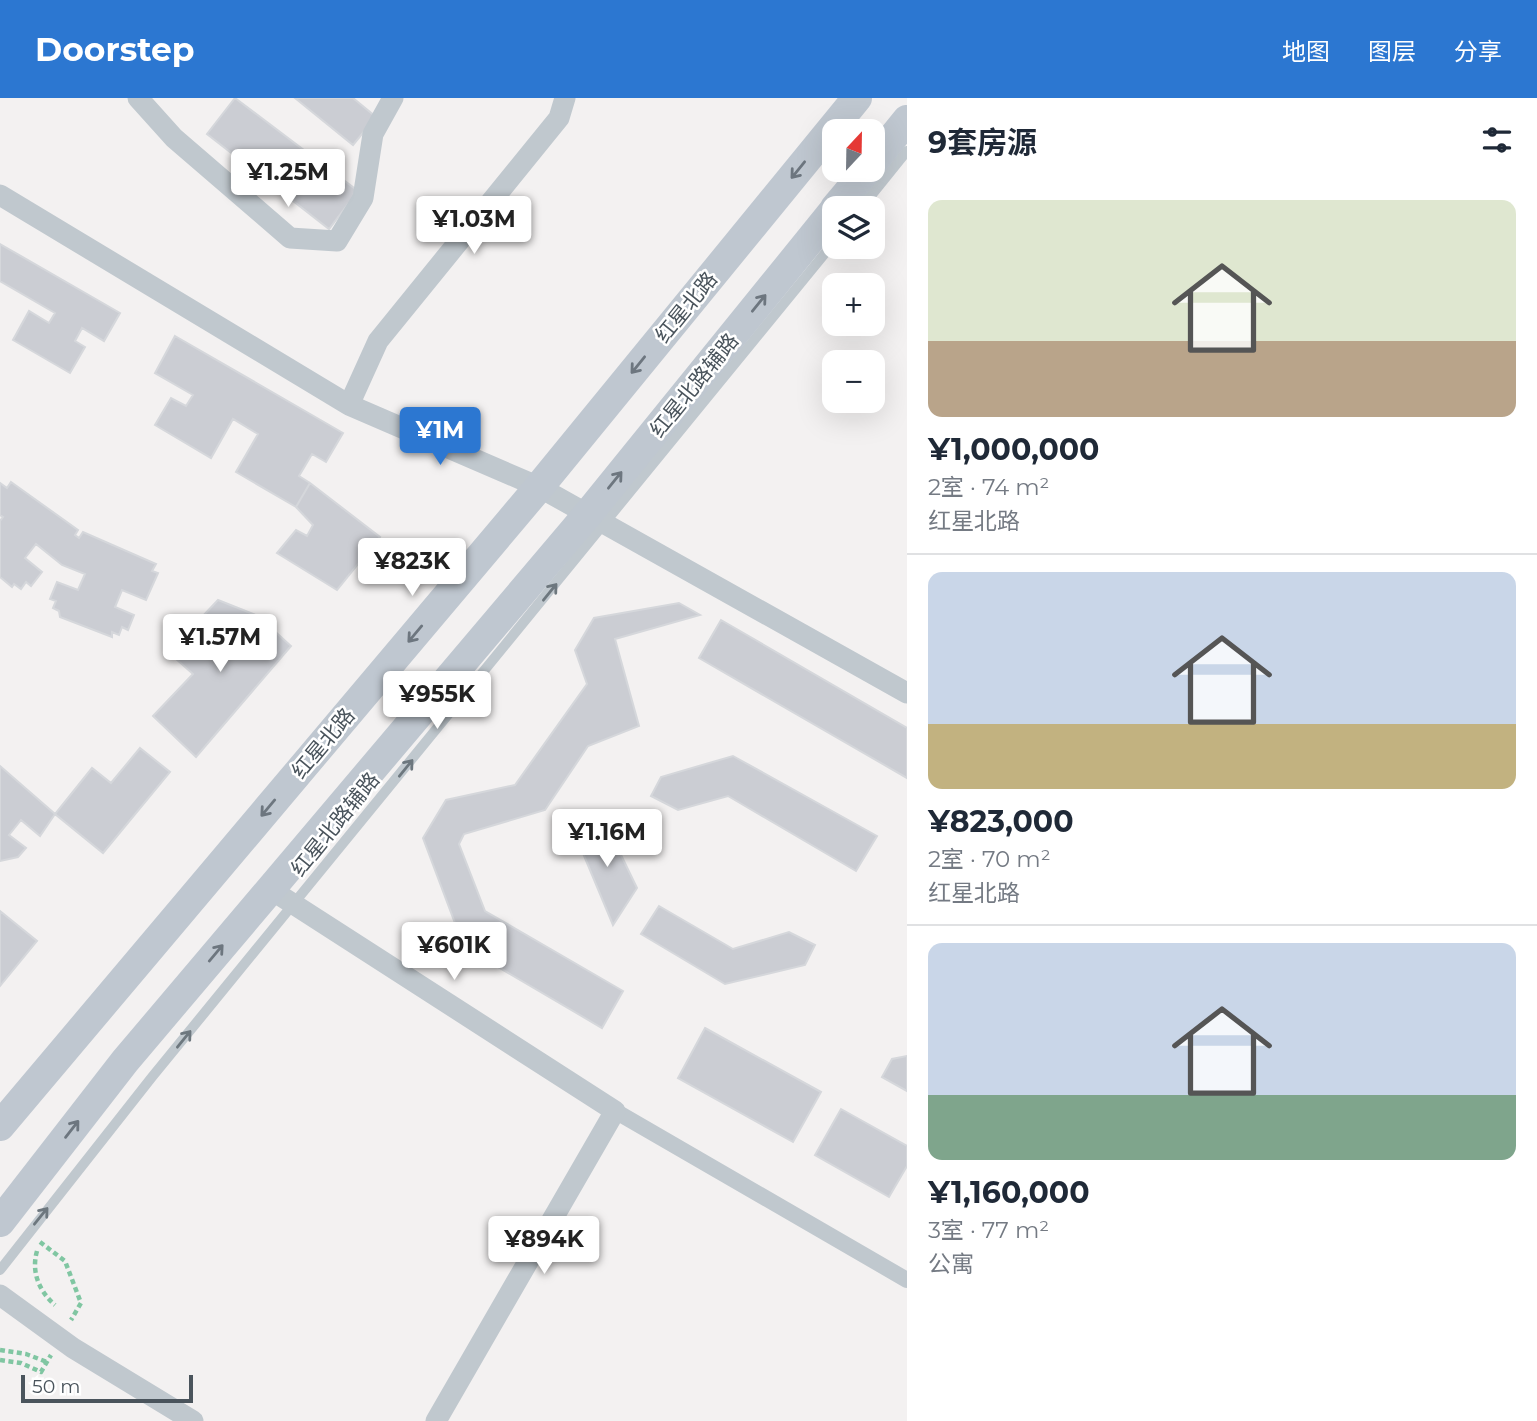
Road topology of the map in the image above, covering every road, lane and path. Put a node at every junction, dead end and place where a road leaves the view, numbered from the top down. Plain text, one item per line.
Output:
1 (138, 98) edge
2 (393, 98) edge
3 (565, 98) edge
4 (857, 98) edge
5 (907, 120) edge
6 (886, 146) edge
7 (907, 151) edge
8 (857, 182) edge
9 (0, 195) edge
10 (846, 196) edge
11 (871, 196) edge
12 (822, 226) edge
13 (822, 256) edge
14 (349, 405) junction
15 (539, 486) junction
16 (597, 519) junction
17 (907, 693) edge
18 (281, 897) junction
19 (615, 1111) junction
20 (0, 1126) edge
21 (0, 1222) edge
22 (0, 1270) edge
23 (907, 1280) edge
24 (0, 1295) edge
25 (73, 1318) joint
26 (0, 1350) edge
27 (0, 1360) edge
28 (193, 1421) edge
29 (436, 1421) edge

1 - 2 street
3 - 14 street
4 -> 15 main road, 红星北路
5 - 6 main road
7 - 11 lane
8 - 10 main road
9 - 14 street
16 -> 12 main road
13 - 16 lane, 红星北路辅路
14 - 15 street
15 - 16 street
15 -> 20 main road, 红星北路
16 - 17 street
18 -> 16 main road
18 - 19 street
21 -> 18 main road
22 -> 18 lane, 红星北路辅路
19 - 23 street
19 - 29 street
24 - 28 street
25 - 25 path
26 - 27 path

